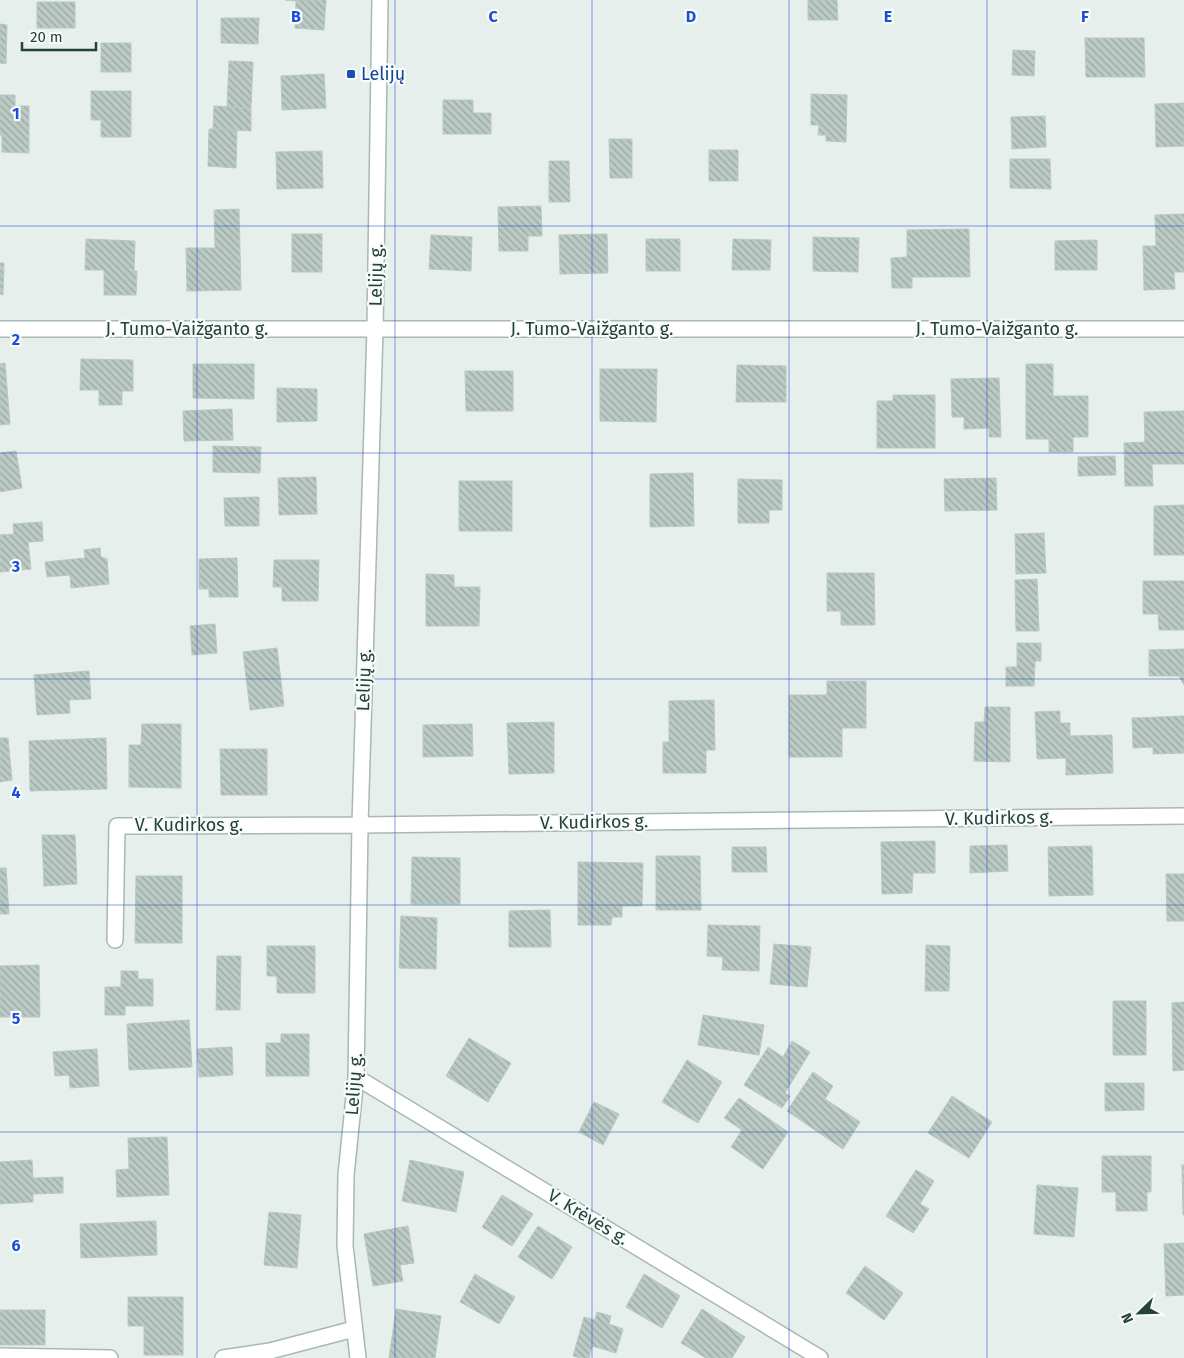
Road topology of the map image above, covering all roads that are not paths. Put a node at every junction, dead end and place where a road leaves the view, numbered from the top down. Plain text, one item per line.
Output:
1 (380, 0) edge
2 (0, 329) edge
3 (375, 329) junction
4 (1184, 329) edge
5 (1184, 816) edge
6 (360, 825) junction
7 (116, 940) dead end
8 (356, 1077) junction
9 (354, 1329) junction
10 (0, 1356) edge
11 (110, 1358) edge
12 (223, 1358) edge
13 (358, 1358) edge
14 (820, 1358) edge

1 - 3 street, Lelijų g.
2 - 3 street, J. Tumo-Vaižganto g.
3 - 4 street, J. Tumo-Vaižganto g.
3 - 6 street, Lelijų g.
5 - 6 street, V. Kudirkos g.
6 - 7 street, V. Kudirkos g.
6 - 8 street, Lelijų g.
8 - 9 street, Lelijų g.
8 - 14 street, V. Krėvės g.
9 - 12 street
9 - 13 street, Lelijų g.
10 - 11 street

